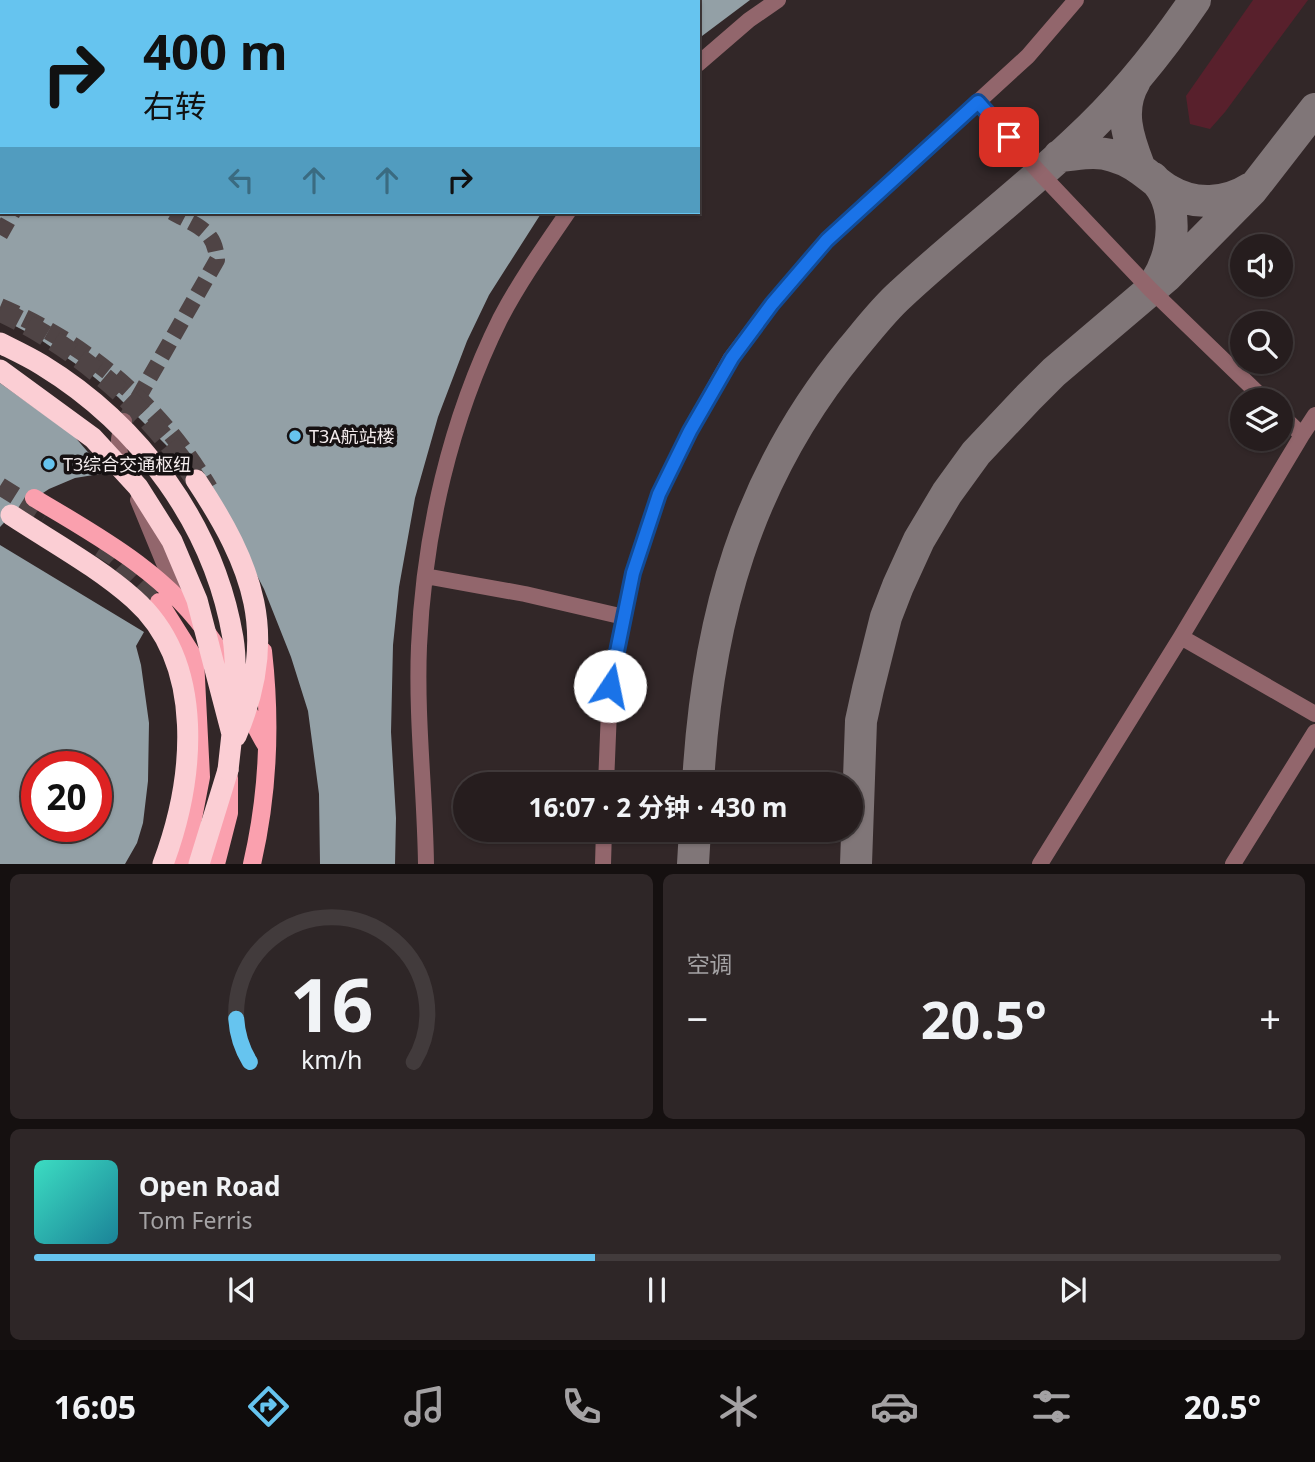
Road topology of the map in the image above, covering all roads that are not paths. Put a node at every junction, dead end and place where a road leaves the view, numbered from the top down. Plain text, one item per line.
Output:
1 (778, 0) edge
2 (1076, 0) edge
3 (700, 62) edge
4 (978, 102) junction
5 (567, 214) edge
6 (0, 343) edge
7 (0, 370) edge
8 (1253, 388) edge
9 (1315, 415) edge
10 (125, 419) tunnel mouth
11 (1293, 426) edge
12 (1302, 435) junction
13 (196, 480) tunnel mouth
14 (34, 498) tunnel mouth
15 (11, 515) dead end
16 (231, 528) dead end
17 (425, 576) junction
18 (159, 602) tunnel mouth
19 (189, 608) junction
20 (624, 617) junction
21 (1181, 636) junction
22 (1315, 715) edge
23 (1315, 732) edge
24 (231, 741) junction
25 (266, 745) junction
26 (228, 770) junction
27 (606, 772) edge
28 (604, 842) edge
29 (163, 863) edge
30 (179, 863) edge
31 (199, 863) edge
32 (216, 863) edge
33 (252, 863) edge
34 (426, 863) edge
35 (603, 863) edge
36 (1040, 863) edge
37 (1233, 863) edge

1 - 3 lane
2 - 4 lane
4 - 8 lane
4 - 20 lane
5 - 17 lane
6 - 24 highway, bridge
7 - 24 highway, bridge
9 - 12 lane
10 - 19 lane
11 - 12 lane
12 - 21 lane
13 - 24 highway, bridge
14 - 19 main road
15 - 29 highway
16 - 25 main road
17 - 20 lane
17 - 34 lane
18 - 30 main road
19 - 25 main road
20 - 27 lane
21 - 22 lane
21 - 36 lane
23 - 37 lane
24 - 26 highway, bridge
25 - 33 main road
26 - 31 highway
26 - 32 main road
28 - 35 lane

